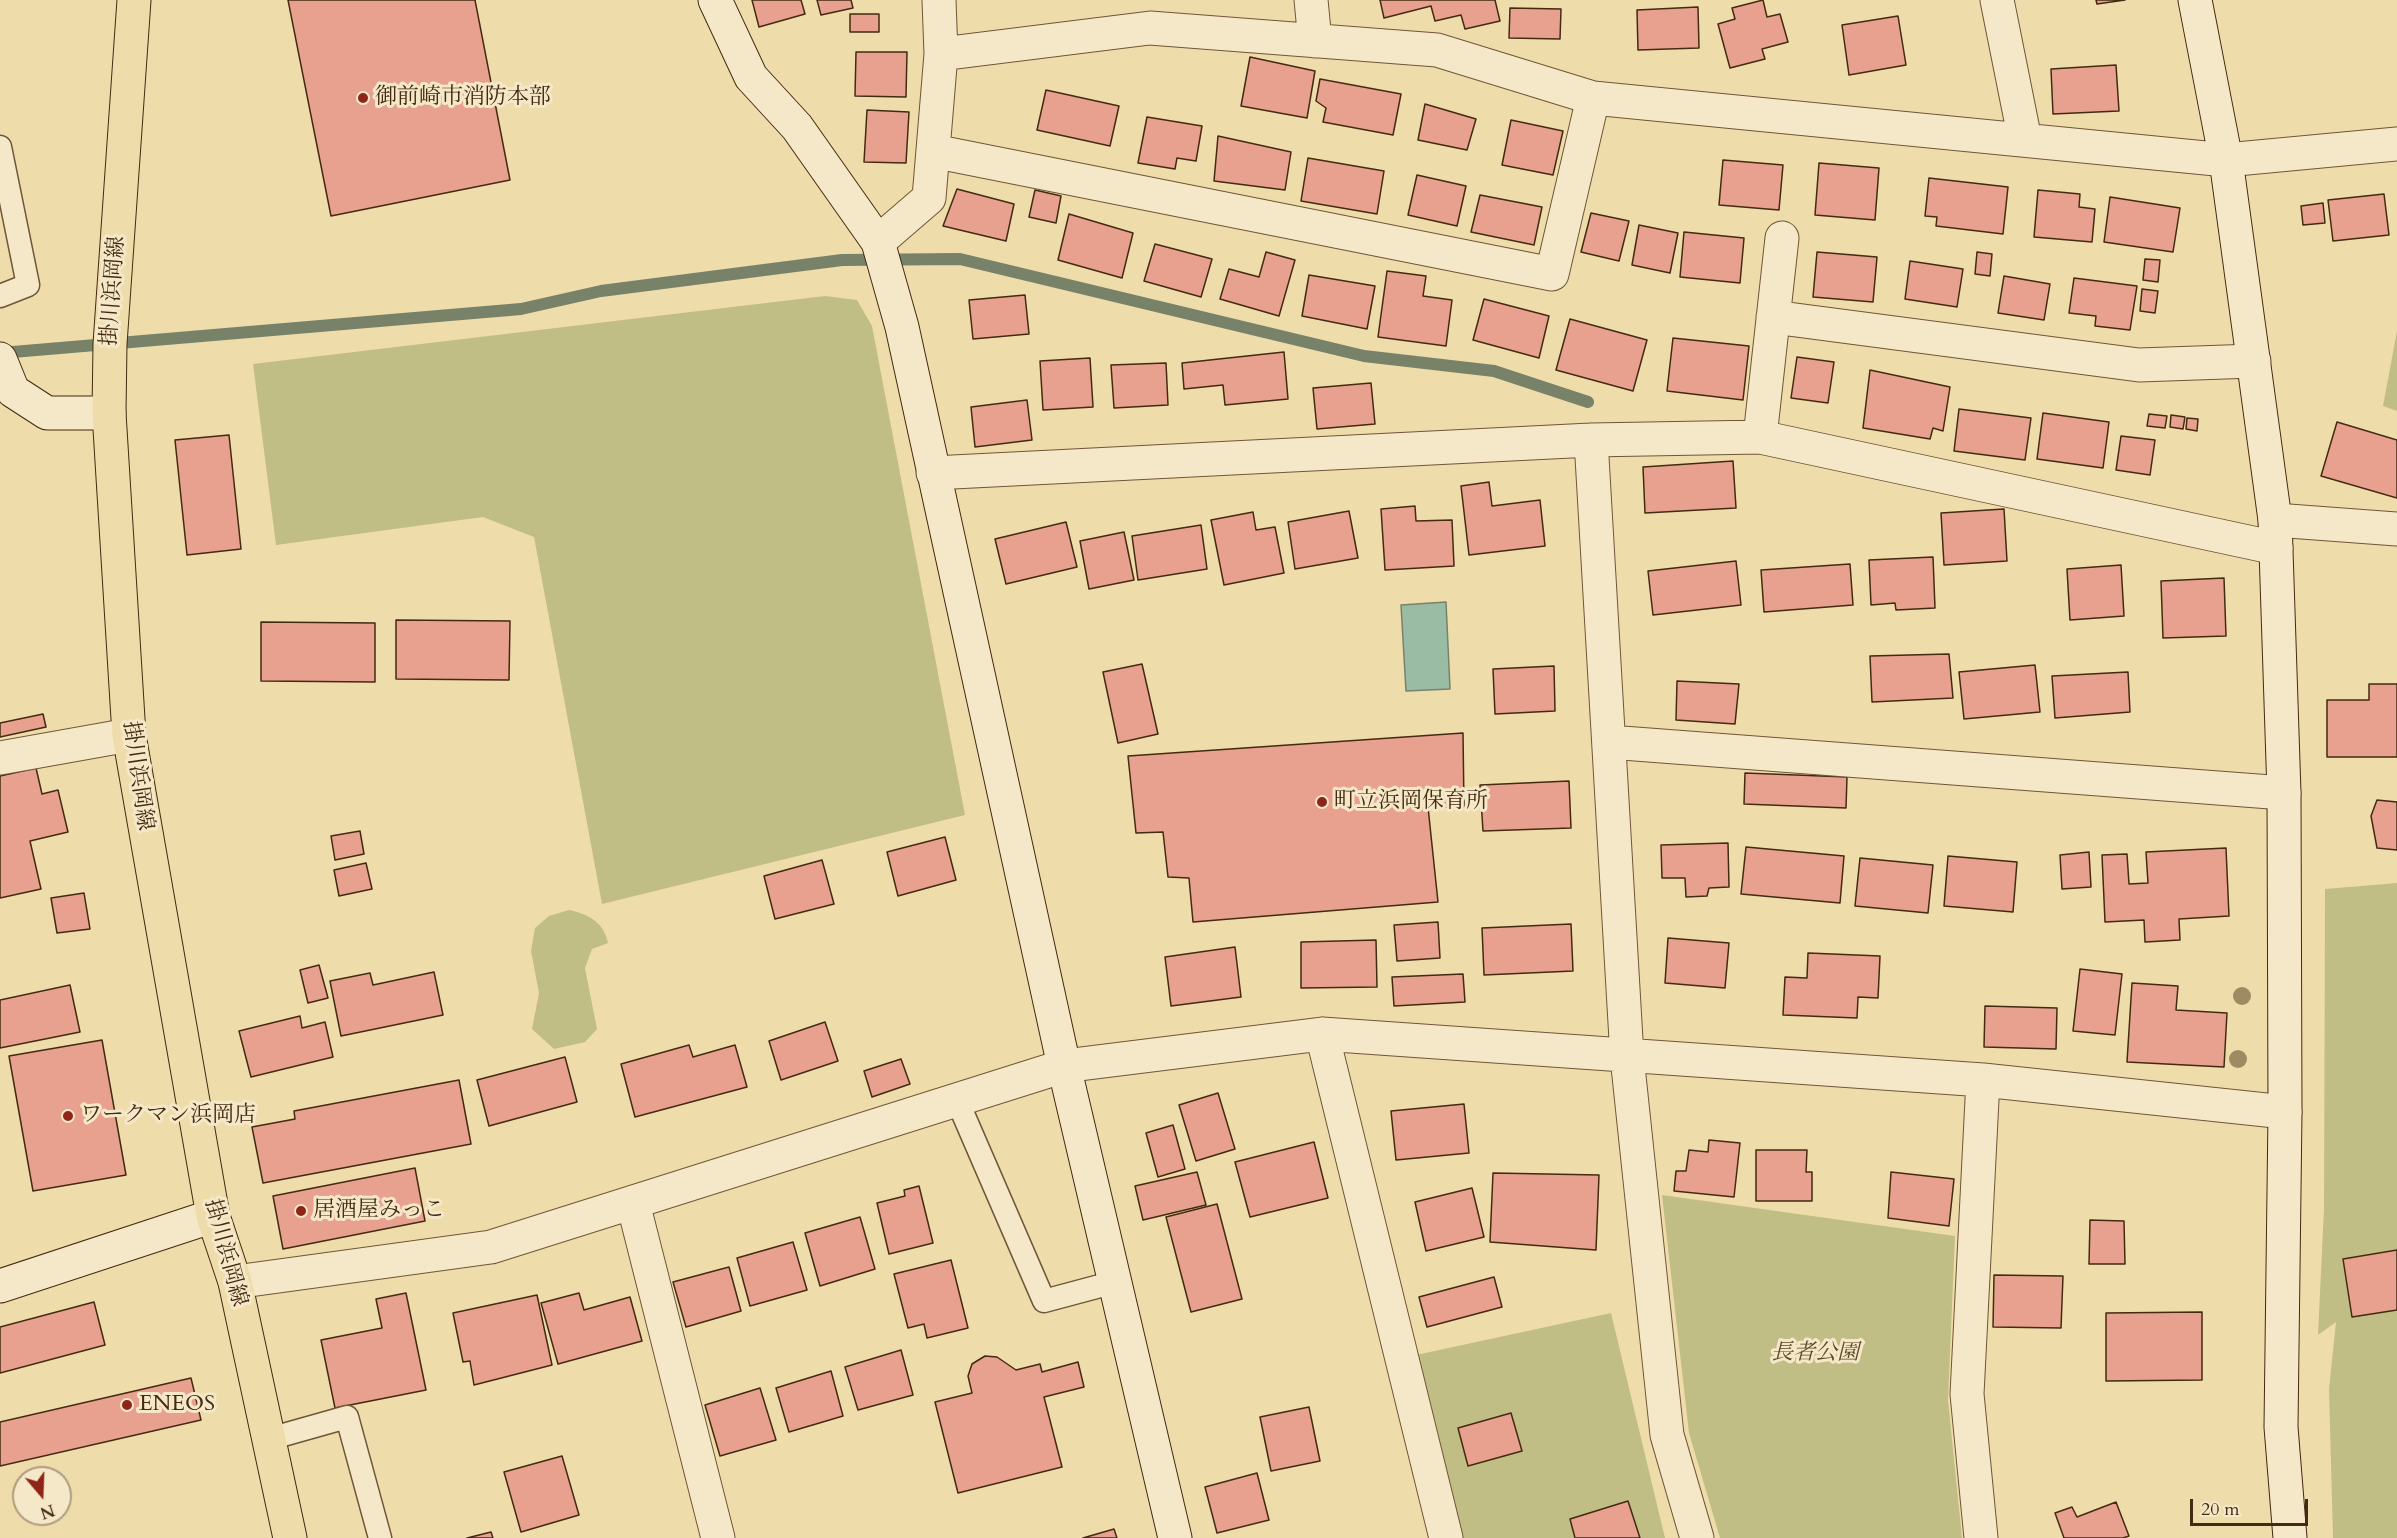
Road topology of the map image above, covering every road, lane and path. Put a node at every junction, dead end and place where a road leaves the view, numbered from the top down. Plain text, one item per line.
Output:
1 (136, 0) edge
2 (715, 0) edge
3 (939, 0) edge
4 (1311, 0) edge
5 (1997, 0) edge
6 (2195, 0) edge
7 (1315, 40) junction
8 (941, 54) junction
9 (1593, 98) junction
10 (2025, 140) junction
11 (2397, 144) edge
12 (0, 147) edge
13 (933, 151) junction
14 (2226, 160) junction
15 (1782, 238) dead end
16 (878, 242) junction
17 (0, 296) edge
18 (1773, 317) junction
19 (0, 359) edge
20 (2253, 361) junction
21 (6, 395) edge
22 (109, 413) junction
23 (1760, 437) junction
24 (1591, 440) junction
25 (933, 473) junction
26 (2397, 529) edge
27 (2276, 534) junction
28 (129, 735) junction
29 (1609, 742) junction
30 (0, 758) edge
31 (2284, 793) junction
32 (1322, 1034) junction
33 (1627, 1057) junction
34 (1064, 1066) junction
35 (1983, 1080) junction
36 (957, 1100) junction
37 (2285, 1112) junction
38 (633, 1203) junction
39 (213, 1216) junction
40 (235, 1282) junction
41 (1115, 1282) junction
42 (0, 1287) edge
43 (269, 1439) junction
44 (290, 1538) edge
45 (380, 1538) edge
46 (718, 1538) edge
47 (1175, 1538) edge
48 (1446, 1538) edge
49 (1697, 1538) edge
50 (1981, 1538) edge
51 (2290, 1538) edge

1 - 22 main road, 掛川浜岡線
2 - 16 street
3 - 8 street
4 - 7 street
5 - 10 street
6 - 14 street
7 - 8 street
7 - 9 street
8 - 13 street
9 - 10 street
9 - 13 street
10 - 14 street
11 - 14 street
12 - 17 lane
13 - 16 street
14 - 20 street
15 - 18 street
16 - 25 street
18 - 20 street
18 - 23 street
19 - 21 street
20 - 27 street
21 - 22 street
22 - 28 main road, 掛川浜岡線
23 - 24 street
23 - 27 street
24 - 25 street
24 - 29 street
25 - 34 street
26 - 27 street
27 - 31 street
28 - 30 street
28 - 39 main road, 掛川浜岡線
29 - 31 street
29 - 33 street
31 - 37 street
32 - 33 street
32 - 34 street
32 - 48 street
33 - 35 street
33 - 49 street
34 - 36 street
34 - 41 street
35 - 37 street
35 - 50 street
36 - 38 street
36 - 41 lane
37 - 51 street
38 - 40 street
38 - 46 street
39 - 40 main road, 掛川浜岡線
39 - 42 street
40 - 43 main road, 掛川浜岡線
41 - 47 street
43 - 44 main road, 掛川浜岡線
43 - 45 lane

